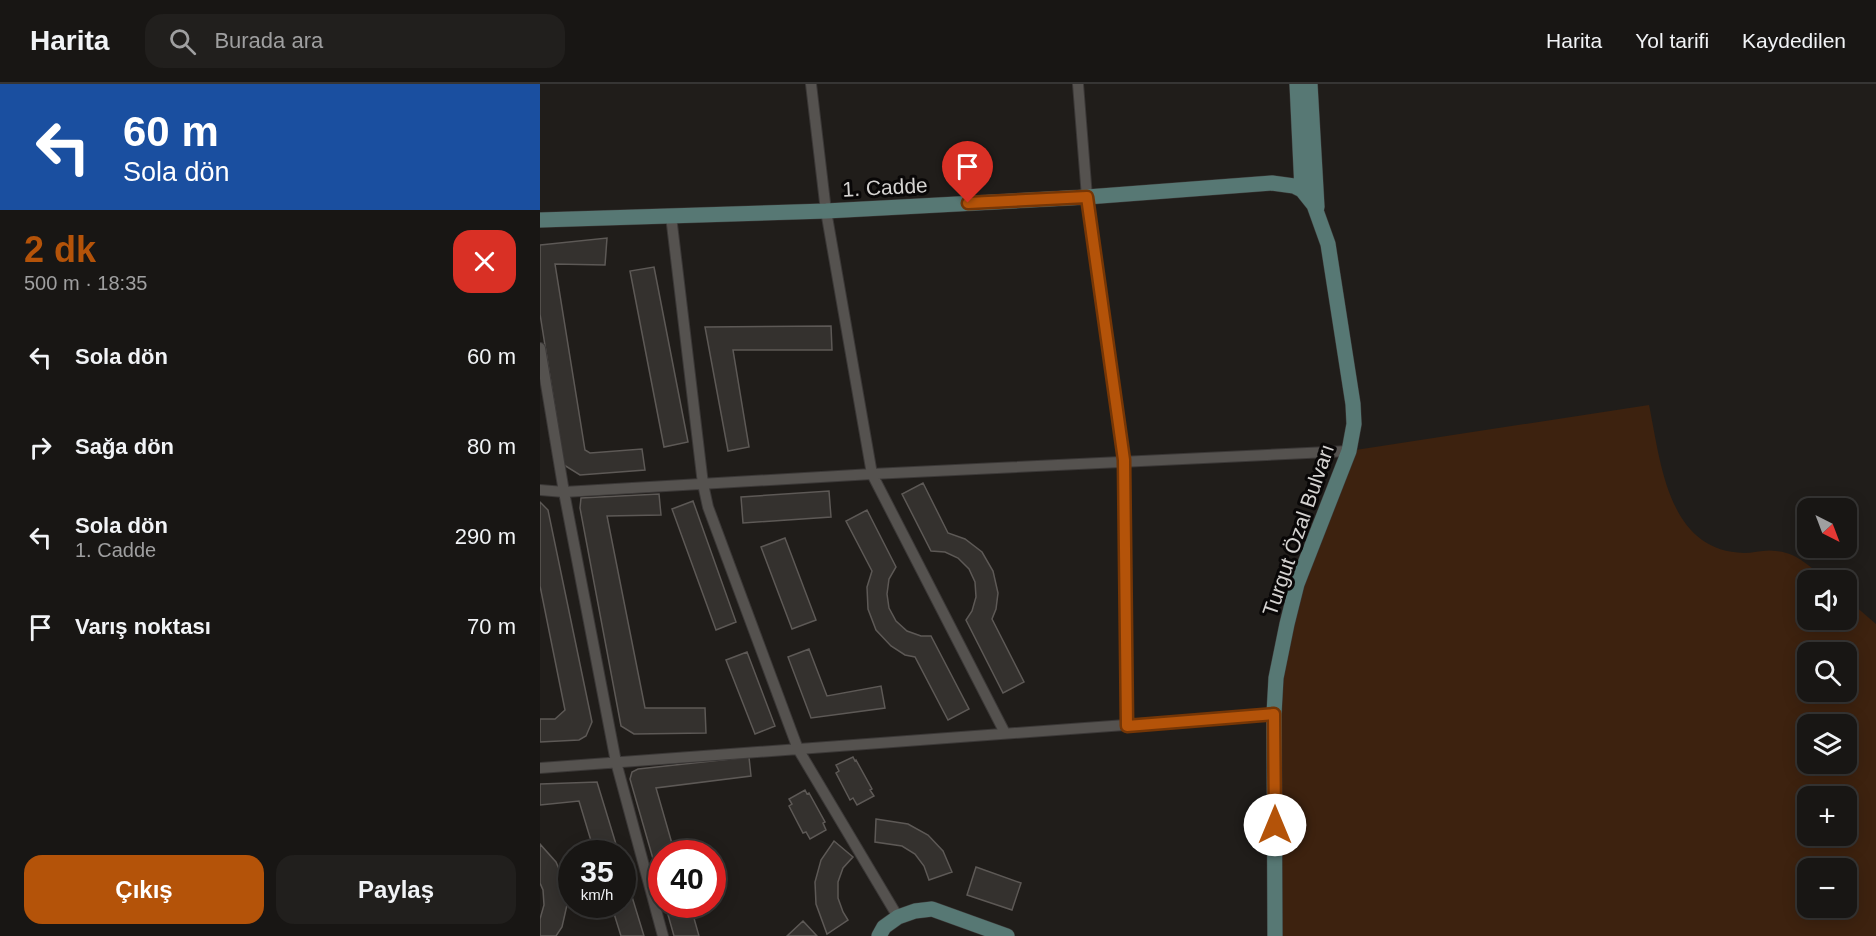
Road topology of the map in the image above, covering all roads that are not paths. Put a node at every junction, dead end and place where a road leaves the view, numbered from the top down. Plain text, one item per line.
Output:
1 (811, 84) edge
2 (1078, 84) edge
3 (1297, 84) edge
4 (1310, 84) edge
5 (1302, 190) junction
6 (1087, 197) junction
7 (826, 211) junction
8 (1318, 213) junction
9 (671, 216) junction
10 (540, 220) edge
11 (540, 354) edge
12 (1349, 451) junction
13 (1124, 460) junction
14 (872, 474) junction
15 (704, 484) junction
16 (540, 490) edge
17 (564, 492) junction
18 (1274, 714) junction
19 (1127, 726) junction
20 (1005, 733) junction
21 (798, 749) junction
22 (616, 762) junction
23 (540, 768) edge
24 (898, 917) junction
25 (663, 936) edge
26 (879, 936) edge
27 (1007, 936) edge
28 (1275, 936) edge

1 - 7 street
2 - 6 street
3 - 5 street
4 - 8 street, Turgut Özal Bulvarı
5 - 6 street, 1. Cadde
5 - 8 street, Turgut Özal Bulvarı
6 - 7 street, 1. Cadde
6 - 13 street
7 - 9 street, 1. Cadde
7 - 14 street
8 - 12 street, Turgut Özal Bulvarı
9 - 10 street, 1. Cadde
9 - 15 street
11 - 17 street
12 - 13 street
12 - 18 street, Turgut Özal Bulvarı
13 - 14 street
13 - 19 street
14 - 15 street
14 - 20 street
15 - 17 street
15 - 21 street
16 - 17 street
17 - 22 street
18 - 19 street
18 - 28 street, Turgut Özal Bulvarı
19 - 20 street
20 - 21 street
21 - 22 street
21 - 24 street
22 - 23 street
22 - 25 street
24 - 26 street
24 - 27 street

